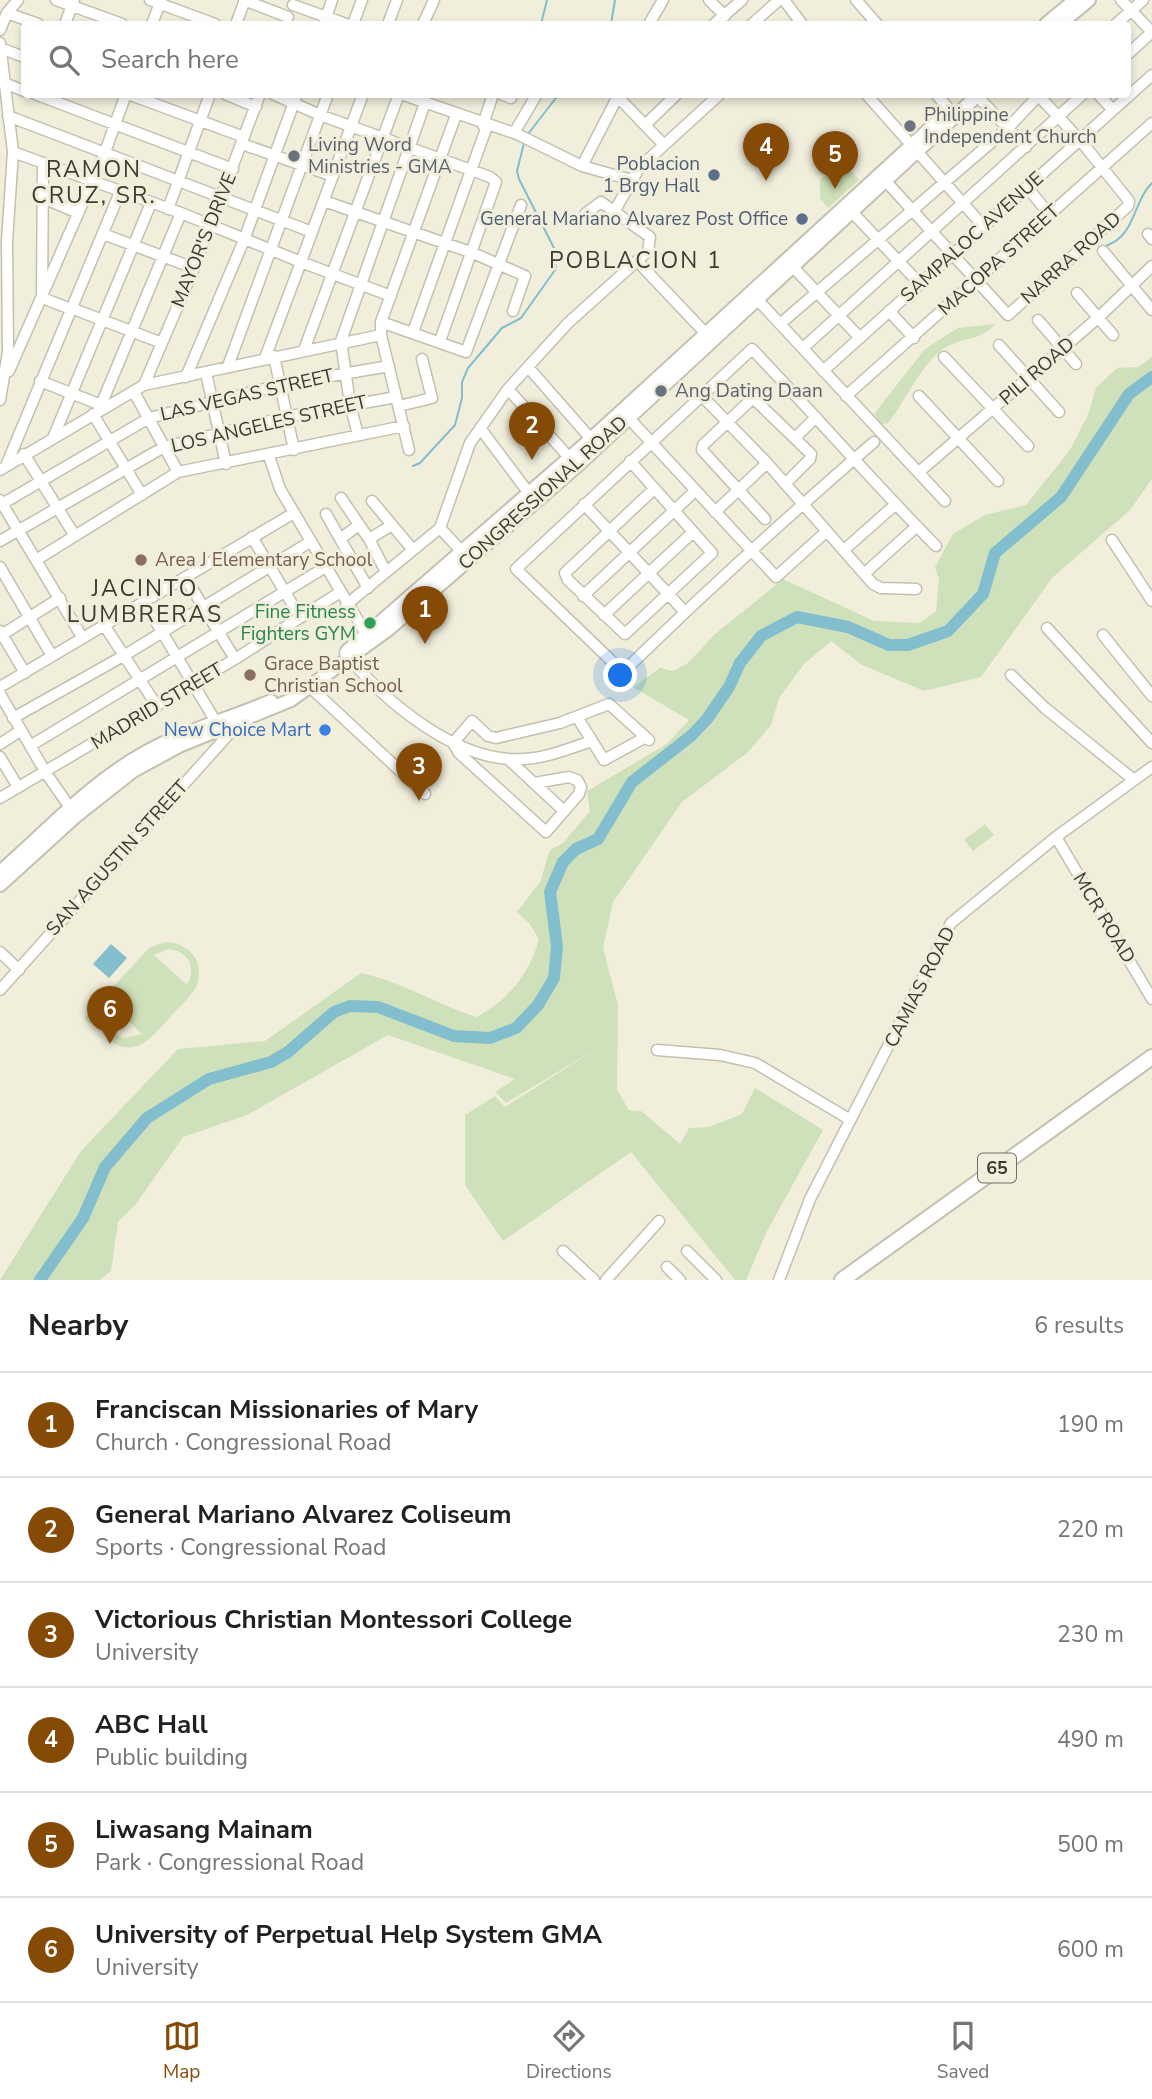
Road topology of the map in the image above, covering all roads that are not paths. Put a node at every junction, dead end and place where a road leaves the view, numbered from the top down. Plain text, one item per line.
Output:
1 (18, 0) edge
2 (56, 0) edge
3 (244, 0) edge
4 (332, 0) edge
5 (362, 0) edge
6 (397, 0) edge
7 (434, 0) edge
8 (663, 0) edge
9 (709, 0) edge
10 (742, 0) edge
11 (781, 0) edge
12 (856, 0) edge
13 (1075, 0) edge
14 (1089, 0) edge
15 (1121, 0) edge
16 (1143, 0) edge
17 (157, 1) edge
18 (73, 3) edge
19 (293, 3) edge
20 (1130, 11) junction
21 (7, 13) junction
22 (725, 16) junction
23 (287, 20) edge
24 (30, 21) edge
25 (66, 21) edge
26 (115, 21) edge
27 (153, 21) edge
28 (207, 21) edge
29 (237, 21) edge
30 (325, 21) edge
31 (354, 21) edge
32 (389, 21) edge
33 (424, 21) edge
34 (651, 21) edge
35 (718, 21) edge
36 (756, 21) edge
37 (798, 21) edge
38 (874, 21) edge
39 (1050, 21) edge
40 (1064, 21) edge
41 (1119, 21) edge
42 (0, 30) edge
43 (1152, 32) edge
44 (0, 46) edge
45 (1131, 51) edge
46 (21, 56) edge
47 (1152, 75) edge
48 (7, 84) junction
49 (21, 90) edge
50 (1131, 94) edge
51 (45, 98) edge
52 (125, 98) edge
53 (138, 98) edge
54 (209, 98) edge
55 (235, 98) edge
56 (259, 98) edge
57 (326, 98) edge
58 (362, 98) edge
59 (398, 98) edge
60 (411, 98) edge
61 (492, 98) edge
62 (535, 98) edge
63 (618, 98) edge
64 (621, 98) edge
65 (673, 98) edge
66 (716, 98) edge
67 (870, 98) edge
68 (939, 98) edge
69 (971, 98) edge
70 (977, 98) edge
71 (1036, 98) edge
72 (1042, 98) edge
73 (1079, 98) edge
74 (1102, 98) edge
75 (1126, 98) edge
76 (295, 99) edge
77 (425, 103) junction
78 (256, 107) junction
79 (1113, 110) junction
80 (952, 114) junction
81 (320, 115) junction
82 (456, 115) junction
83 (8, 116) junction
84 (1059, 117) junction
85 (201, 121) junction
86 (1152, 123) edge
87 (115, 125) junction
88 (645, 125) junction
89 (485, 126) junction
90 (351, 127) junction
91 (1008, 128) junction
92 (515, 134) junction
93 (383, 138) junction
94 (243, 140) junction
95 (1080, 140) junction
96 (664, 145) junction
97 (410, 146) junction
98 (1026, 147) junction
99 (915, 148) junction
100 (13, 152) junction
101 (105, 152) junction
102 (189, 153) junction
103 (275, 156) junction
104 (440, 157) junction
105 (43, 163) junction
106 (302, 165) junction
107 (582, 166) junction
108 (1102, 167) junction
109 (233, 169) junction
110 (471, 169) junction
111 (333, 176) junction
112 (882, 177) junction
113 (178, 180) junction
114 (632, 180) junction
115 (944, 180) junction
116 (91, 182) junction
117 (1027, 187) junction
118 (120, 192) junction
119 (222, 197) junction
120 (43, 198) junction
121 (324, 201) junction
122 (964, 202) junction
123 (151, 203) junction
124 (521, 205) dead end
125 (168, 209) junction
126 (911, 209) junction
127 (255, 210) junction
128 (614, 212) junction
129 (852, 212) junction
130 (78, 213) junction
131 (181, 213) junction
132 (355, 214) junction
133 (586, 214) dead end
134 (1049, 214) junction
135 (283, 220) junction
136 (382, 223) junction
137 (211, 226) junction
138 (984, 227) junction
139 (930, 230) junction
140 (312, 232) junction
141 (413, 233) junction
142 (103, 234) junction
143 (877, 238) junction
144 (244, 240) junction
145 (444, 244) junction
146 (810, 244) junction
147 (134, 245) junction
148 (271, 250) junction
149 (1103, 251) dead end
150 (473, 253) junction
151 (953, 255) junction
152 (164, 257) junction
153 (898, 261) junction
154 (301, 262) junction
155 (638, 262) junction
156 (500, 264) junction
157 (792, 266) junction
158 (1152, 266) edge
159 (194, 268) junction
160 (332, 275) junction
161 (976, 279) junction
162 (920, 284) junction
163 (359, 285) junction
164 (1133, 285) junction
165 (816, 291) junction
166 (1077, 293) dead end
167 (753, 295) junction
168 (391, 296) junction
169 (41, 298) junction
170 (71, 308) junction
171 (1152, 310) edge
172 (513, 311) dead end
173 (889, 311) junction
174 (837, 316) junction
175 (1099, 317) junction
176 (102, 320) junction
177 (1038, 320) dead end
178 (381, 322) junction
179 (780, 324) junction
180 (131, 331) junction
181 (413, 332) junction
182 (381, 335) junction
183 (1113, 335) dead end
184 (708, 336) junction
185 (860, 338) junction
186 (914, 338) junction
187 (341, 341) junction
188 (440, 341) junction
189 (162, 343) junction
190 (999, 345) dead end
191 (803, 348) junction
192 (1062, 348) junction
193 (304, 349) junction
194 (270, 357) junction
195 (944, 357) dead end
196 (422, 359) dead end
197 (1076, 364) dead end
198 (228, 366) junction
199 (389, 366) junction
200 (528, 367) junction
201 (823, 371) junction
202 (206, 373) junction
203 (346, 373) junction
204 (4, 377) junction
205 (186, 377) junction
206 (1026, 378) junction
207 (40, 381) junction
208 (144, 385) junction
209 (280, 385) junction
210 (508, 389) junction
211 (134, 392) junction
212 (72, 393) junction
213 (702, 396) junction
214 (846, 396) junction
215 (919, 396) dead end
216 (0, 400) edge
217 (213, 401) junction
218 (397, 401) junction
219 (350, 404) junction
220 (993, 408) junction
221 (98, 410) junction
222 (1059, 412) dead end
223 (625, 413) junction
224 (286, 417) junction
225 (817, 417) junction
226 (149, 418) junction
227 (728, 423) junction
228 (404, 426) junction
229 (480, 428) junction
230 (219, 432) junction
231 (358, 435) junction
232 (53, 438) junction
233 (795, 438) junction
234 (591, 439) junction
235 (110, 442) junction
236 (874, 442) dead end
237 (958, 442) junction
238 (651, 443) junction
239 (1028, 446) dead end
240 (164, 447) junction
241 (294, 450) junction
242 (409, 450) dead end
243 (24, 454) junction
244 (269, 456) junction
245 (855, 458) junction
246 (630, 461) junction
247 (573, 462) junction
248 (767, 463) junction
249 (226, 464) junction
250 (126, 467) junction
251 (3, 468) edge
252 (178, 472) junction
253 (919, 472) junction
254 (998, 481) dead end
255 (41, 484) junction
256 (785, 484) junction
257 (654, 489) junction
258 (739, 490) junction
259 (695, 491) junction
260 (528, 492) junction
261 (142, 495) junction
262 (341, 498) dead end
263 (372, 501) dead end
264 (945, 501) dead end
265 (1, 502) edge
266 (584, 504) junction
267 (802, 504) junction
268 (896, 504) junction
269 (58, 508) junction
270 (674, 511) junction
271 (715, 512) junction
272 (294, 513) junction
273 (326, 514) dead end
274 (765, 519) dead end
275 (392, 524) junction
276 (359, 525) junction
277 (916, 526) junction
278 (440, 528) junction
279 (609, 530) junction
280 (17, 531) junction
281 (827, 531) junction
282 (693, 532) junction
283 (75, 536) junction
284 (252, 537) junction
285 (340, 539) junction
286 (369, 539) junction
287 (1112, 540) dead end
288 (0, 541) edge
289 (310, 542) junction
290 (936, 545) dead end
291 (413, 550) junction
292 (844, 550) junction
293 (754, 551) junction
294 (629, 552) junction
295 (466, 555) junction
296 (36, 560) junction
297 (269, 566) junction
298 (0, 567) edge
299 (324, 568) junction
300 (386, 572) junction
301 (648, 573) junction
302 (864, 574) junction
303 (186, 577) junction
304 (368, 588) junction
305 (916, 589) dead end
306 (339, 593) junction
307 (667, 593) junction
308 (285, 594) junction
309 (583, 596) junction
310 (60, 598) junction
311 (1152, 601) edge
312 (144, 602) junction
313 (346, 604) junction
314 (202, 608) junction
315 (685, 612) junction
316 (604, 615) junction
317 (31, 617) junction
318 (300, 617) junction
319 (104, 625) junction
320 (1047, 628) dead end
321 (161, 631) junction
322 (216, 632) junction
323 (1, 634) edge
324 (1103, 635) dead end
325 (82, 637) junction
326 (369, 639) junction
327 (125, 655) junction
328 (176, 655) junction
329 (52, 656) junction
330 (347, 656) junction
331 (235, 659) junction
332 (25, 673) junction
333 (1011, 675) dead end
334 (141, 679) junction
335 (193, 684) junction
336 (0, 687) edge
337 (311, 688) junction
338 (0, 694) edge
339 (1152, 696) edge
340 (157, 706) junction
341 (577, 717) junction
342 (13, 718) junction
343 (223, 726) junction
344 (20, 730) junction
345 (592, 741) junction
346 (453, 743) junction
347 (1152, 743) edge
348 (0, 744) edge
349 (30, 746) junction
350 (0, 757) edge
351 (507, 758) junction
352 (1152, 766) edge
353 (46, 773) junction
354 (1134, 780) junction
355 (535, 783) junction
356 (18, 787) junction
357 (425, 794) dead end
358 (0, 798) edge
359 (564, 811) junction
360 (74, 813) junction
361 (1056, 837) junction
362 (0, 872) edge
363 (0, 885) edge
364 (0, 951) edge
365 (19, 970) junction
366 (0, 990) edge
367 (1152, 999) edge
368 (657, 1050) dead end
369 (1152, 1057) edge
370 (849, 1119) junction
371 (659, 1221) dead end
372 (563, 1251) dead end
373 (687, 1251) dead end
374 (667, 1267) dead end
375 (594, 1280) edge
376 (606, 1280) edge
377 (680, 1280) edge
378 (716, 1280) edge
379 (779, 1280) edge
380 (842, 1280) edge

1 - 21 street
2 - 18 street
3 - 23 street
3 - 29 street
4 - 30 street
5 - 31 street
6 - 32 street
7 - 33 street
8 - 34 street
9 - 22 street
10 - 22 street
11 - 36 street
11 - 37 street
12 - 38 street
13 - 39 main road
14 - 40 main road
15 - 20 street
16 - 20 street
17 - 27 street
17 - 28 street
18 - 25 street
18 - 26 street
19 - 23 street
19 - 30 street
20 - 41 street
20 - 43 street
21 - 24 street
21 - 42 street
22 - 35 street
43 - 45 street
44 - 46 street
44 - 48 street
47 - 50 street, SAMPALOC AVENUE
48 - 49 street
48 - 83 street
51 - 87 street
52 - 87 street
53 - 85 street
54 - 85 street
55 - 78 street
56 - 78 street, MAYOR'S DRIVE
57 - 81 street
58 - 90 street
59 - 93 street
60 - 77 street
61 - 89 street
62 - 92 street
63 - 107 street
64 - 88 street
65 - 88 street
66 - 96 street
67 - 99 street
68 - 80 street
69 - 80 main road, CONGRESSIONAL ROAD
70 - 91 street
71 - 91 street
72 - 84 street, NARRA ROAD
73 - 84 street
74 - 79 street
75 - 79 street, SAMPALOC AVENUE
76 - 81 street
76 - 103 street
77 - 82 street
77 - 97 street
78 - 94 street, MAYOR'S DRIVE
79 - 95 street, SAMPALOC AVENUE
80 - 99 main road, CONGRESSIONAL ROAD
81 - 90 street
81 - 106 street
82 - 89 street
82 - 104 street
83 - 100 street
83 - 101 street
84 - 95 street, NARRA ROAD
84 - 98 street
85 - 94 street
85 - 102 street
86 - 108 street, MACOPA STREET
87 - 101 street
87 - 102 street
88 - 96 street
89 - 92 street
89 - 110 street
90 - 93 street
90 - 111 street
91 - 98 street
91 - 115 street
92 - 107 street
93 - 97 street
93 - 132 street
94 - 103 street
94 - 109 street, MAYOR'S DRIVE
95 - 108 street, NARRA ROAD
95 - 117 street, SAMPALOC AVENUE
96 - 114 street
97 - 104 street
97 - 136 street
98 - 122 street
99 - 112 main road, CONGRESSIONAL ROAD
99 - 115 street
100 - 105 street
100 - 204 street
101 - 113 street
101 - 116 street
102 - 109 street
102 - 113 street
103 - 106 street
103 - 127 street
104 - 110 street
104 - 141 street
105 - 116 street
105 - 120 street
106 - 111 street
106 - 135 street
107 - 114 street
108 - 134 street, MACOPA STREET
108 - 161 street, NARRA ROAD
109 - 119 street, MAYOR'S DRIVE
110 - 145 street
110 - 150 street
111 - 121 street
112 - 126 street
112 - 129 main road, CONGRESSIONAL ROAD
112 - 146 main road, CONGRESSIONAL ROAD
113 - 119 street
113 - 125 street
114 - 128 street
115 - 122 street
115 - 126 street
116 - 118 street
116 - 130 street
117 - 134 street
117 - 138 street, SAMPALOC AVENUE
118 - 123 street
118 - 142 street
119 - 127 street
119 - 137 street, MAYOR'S DRIVE
120 - 130 street
120 - 169 street
121 - 132 street
121 - 140 street
122 - 138 street
122 - 139 street
123 - 125 street
123 - 147 street
124 - 156 street
125 - 131 street
126 - 139 street
126 - 143 street
127 - 135 street
127 - 144 street
128 - 133 street
128 - 155 street
129 - 143 street
129 - 146 main road, CONGRESSIONAL ROAD
130 - 169 street
131 - 137 street
131 - 152 street
132 - 136 street
132 - 160 street
134 - 161 street, MACOPA STREET
135 - 140 street
135 - 148 street
136 - 141 street
136 - 163 street
137 - 144 street
137 - 159 street, MAYOR'S DRIVE
138 - 151 street, SAMPALOC AVENUE
139 - 151 street
139 - 153 street
140 - 154 street
141 - 145 street
141 - 168 street
142 - 147 street
142 - 170 street
143 - 153 street
143 - 165 street
144 - 148 street
144 - 205 street
145 - 150 street
145 - 181 street
146 - 157 main road, CONGRESSIONAL ROAD
146 - 167 main road, CONGRESSIONAL ROAD
147 - 152 street
147 - 176 street
148 - 154 street
148 - 198 street
149 - 164 street
150 - 156 street
150 - 188 street
151 - 161 street
151 - 162 street, SAMPALOC AVENUE
152 - 159 street
152 - 180 street
153 - 162 street
153 - 174 street
154 - 160 street
154 - 194 street
155 - 184 street
155 - 200 street
156 - 172 street
156 - 188 street
157 - 165 street
157 - 167 main road, CONGRESSIONAL ROAD
158 - 164 street, PILI ROAD
159 - 189 street, MAYOR'S DRIVE
160 - 163 street
160 - 193 street
161 - 186 street, MACOPA STREET
162 - 173 street, SAMPALOC AVENUE
163 - 168 street
163 - 187 street
164 - 171 street
164 - 175 street, PILI ROAD
165 - 174 street
165 - 179 street
166 - 175 street
167 - 179 street
167 - 184 main road, CONGRESSIONAL ROAD
168 - 178 street
169 - 170 street
169 - 204 street
170 - 176 street
170 - 207 street
173 - 185 street, SAMPALOC AVENUE
173 - 186 street
174 - 185 street
174 - 191 street
175 - 183 street
175 - 192 street, PILI ROAD
176 - 180 street
176 - 212 street
177 - 192 street
178 - 181 street
178 - 182 street
179 - 191 street
180 - 189 street
180 - 221 street
181 - 188 street
182 - 187 street
182 - 199 street
184 - 223 main road, CONGRESSIONAL ROAD
185 - 201 street, SAMPALOC AVENUE
186 - 214 street, MACOPA STREET
187 - 193 street
187 - 203 street
189 - 208 street, MAYOR'S DRIVE
190 - 206 street
191 - 201 street
192 - 197 street
192 - 206 street, PILI ROAD
193 - 194 street
194 - 198 street
194 - 209 street
195 - 220 street
196 - 218 street, LOS ANGELES STREET
198 - 202 street
199 - 203 street, LAS VEGAS STREET
199 - 218 street
200 - 210 street
200 - 234 street
201 - 214 street
202 - 205 street
202 - 217 street
203 - 209 street, LAS VEGAS STREET
203 - 219 street
204 - 216 street
205 - 208 street
206 - 220 street, PILI ROAD
206 - 222 street
207 - 212 street
207 - 251 street
208 - 211 street
209 - 217 street, LAS VEGAS STREET
209 - 224 street
210 - 229 street
210 - 247 street
211 - 221 street
211 - 226 street
212 - 221 street
212 - 232 street
213 - 225 street
213 - 227 street
213 - 238 street
214 - 253 street
215 - 237 street
217 - 226 street, LAS VEGAS STREET
217 - 230 street
218 - 219 street, LOS ANGELES STREET
218 - 228 street
219 - 224 street, LOS ANGELES STREET
219 - 231 street
220 - 237 street, PILI ROAD
220 - 239 street
221 - 232 street
221 - 235 street
223 - 234 main road, CONGRESSIONAL ROAD
223 - 238 street
223 - 247 main road, CONGRESSIONAL ROAD
224 - 230 street, LOS ANGELES STREET
224 - 241 street
225 - 233 street
225 - 245 street
226 - 235 street, LAS VEGAS STREET
226 - 240 street
227 - 233 street
227 - 248 street
227 - 258 street
228 - 231 street
228 - 242 street
229 - 260 street
229 - 278 street
230 - 240 street, LOS ANGELES STREET
230 - 249 street
231 - 241 street
232 - 243 street
233 - 256 street
234 - 247 main road, CONGRESSIONAL ROAD
235 - 250 street
235 - 255 street, LAS VEGAS STREET
236 - 245 street
237 - 253 street, PILI ROAD
237 - 254 street
238 - 246 street
238 - 259 street
240 - 250 street, LOS ANGELES STREET
240 - 252 street
241 - 244 street
243 - 251 street
243 - 255 street
244 - 249 street
244 - 272 street
245 - 267 street
245 - 268 street
246 - 257 street
246 - 266 street
247 - 260 main road, CONGRESSIONAL ROAD
247 - 295 main road, CONGRESSIONAL ROAD
248 - 256 street
248 - 258 street
249 - 252 street
250 - 261 street
250 - 269 street, LOS ANGELES STREET
252 - 261 street
253 - 264 street
255 - 265 street, LAS VEGAS STREET
255 - 269 street
256 - 267 street
257 - 270 street
257 - 279 street
258 - 271 street
258 - 274 street
259 - 270 street
259 - 271 street
260 - 295 main road, CONGRESSIONAL ROAD
261 - 283 street
262 - 276 street
263 - 275 street
265 - 280 street
266 - 279 street
266 - 315 street
267 - 281 street
267 - 293 street
268 - 277 street
268 - 292 street
269 - 280 street, LOS ANGELES STREET
269 - 283 street
270 - 282 street
270 - 294 street
271 - 293 street
272 - 284 street
272 - 289 street
273 - 285 street
275 - 286 street
275 - 291 street
276 - 285 street
276 - 286 street
277 - 290 street
277 - 302 street
278 - 291 street
278 - 295 street
279 - 294 street
279 - 309 street
280 - 288 street, LOS ANGELES STREET
280 - 296 street
281 - 292 street
281 - 293 street
282 - 301 street
282 - 307 street
283 - 296 street
284 - 297 street
284 - 303 street
285 - 304 street
286 - 300 street
287 - 311 street
289 - 297 street
289 - 299 street
291 - 300 street
292 - 302 street
293 - 315 street
294 - 301 street
294 - 309 street
295 - 326 main road, CONGRESSIONAL ROAD
296 - 310 street
297 - 308 street
297 - 314 street
298 - 317 street
299 - 306 street
299 - 308 street
300 - 304 street
301 - 307 street
301 - 316 street
302 - 305 street
303 - 312 street
303 - 314 street
304 - 313 street
306 - 313 street
306 - 318 street, MADRID STREET
307 - 315 street
307 - 316 street
308 - 318 street
308 - 322 street
309 - 316 street
310 - 317 street
310 - 325 street
312 - 319 street
312 - 321 street
313 - 326 street
314 - 321 street
314 - 322 street
317 - 323 street
317 - 329 street
318 - 331 street, MADRID STREET
319 - 325 street
319 - 327 street
320 - 347 street
321 - 327 street
321 - 328 street
322 - 328 street
322 - 331 street
323 - 332 street
324 - 339 street
325 - 329 street
326 - 330 main road, CONGRESSIONAL ROAD
327 - 334 street
327 - 342 street
328 - 334 street
328 - 335 street
329 - 332 street
330 - 337 main road, CONGRESSIONAL ROAD
330 - 343 main road, CONGRESSIONAL ROAD
330 - 346 street
331 - 335 street, MADRID STREET
332 - 336 street
333 - 354 street
334 - 340 street
334 - 349 street
335 - 340 street, MADRID STREET
335 - 343 street
337 - 343 main road, CONGRESSIONAL ROAD
337 - 357 street
338 - 342 street
340 - 353 street, MADRID STREET
341 - 345 street
341 - 345 street
341 - 346 street
342 - 344 street
343 - 360 main road, CONGRESSIONAL ROAD
343 - 365 street, SAN AGUSTIN STREET
344 - 348 street
344 - 349 street
345 - 351 street
346 - 351 street
346 - 359 street
349 - 353 street
350 - 356 street
351 - 355 street
352 - 354 street, CAMIAS ROAD
353 - 356 street, MADRID STREET
353 - 360 street
354 - 361 street, CAMIAS ROAD
355 - 359 street
355 - 359 street
356 - 358 street, MADRID STREET
360 - 362 main road, CONGRESSIONAL ROAD
360 - 363 main road, CONGRESSIONAL ROAD
361 - 367 street, MCR ROAD
361 - 370 street, CAMIAS ROAD
364 - 365 street
365 - 366 street, SAN AGUSTIN STREET
368 - 370 street
369 - 380 highway, 65
370 - 379 street, CAMIAS ROAD
371 - 376 street
372 - 375 street
373 - 378 street
374 - 377 street

